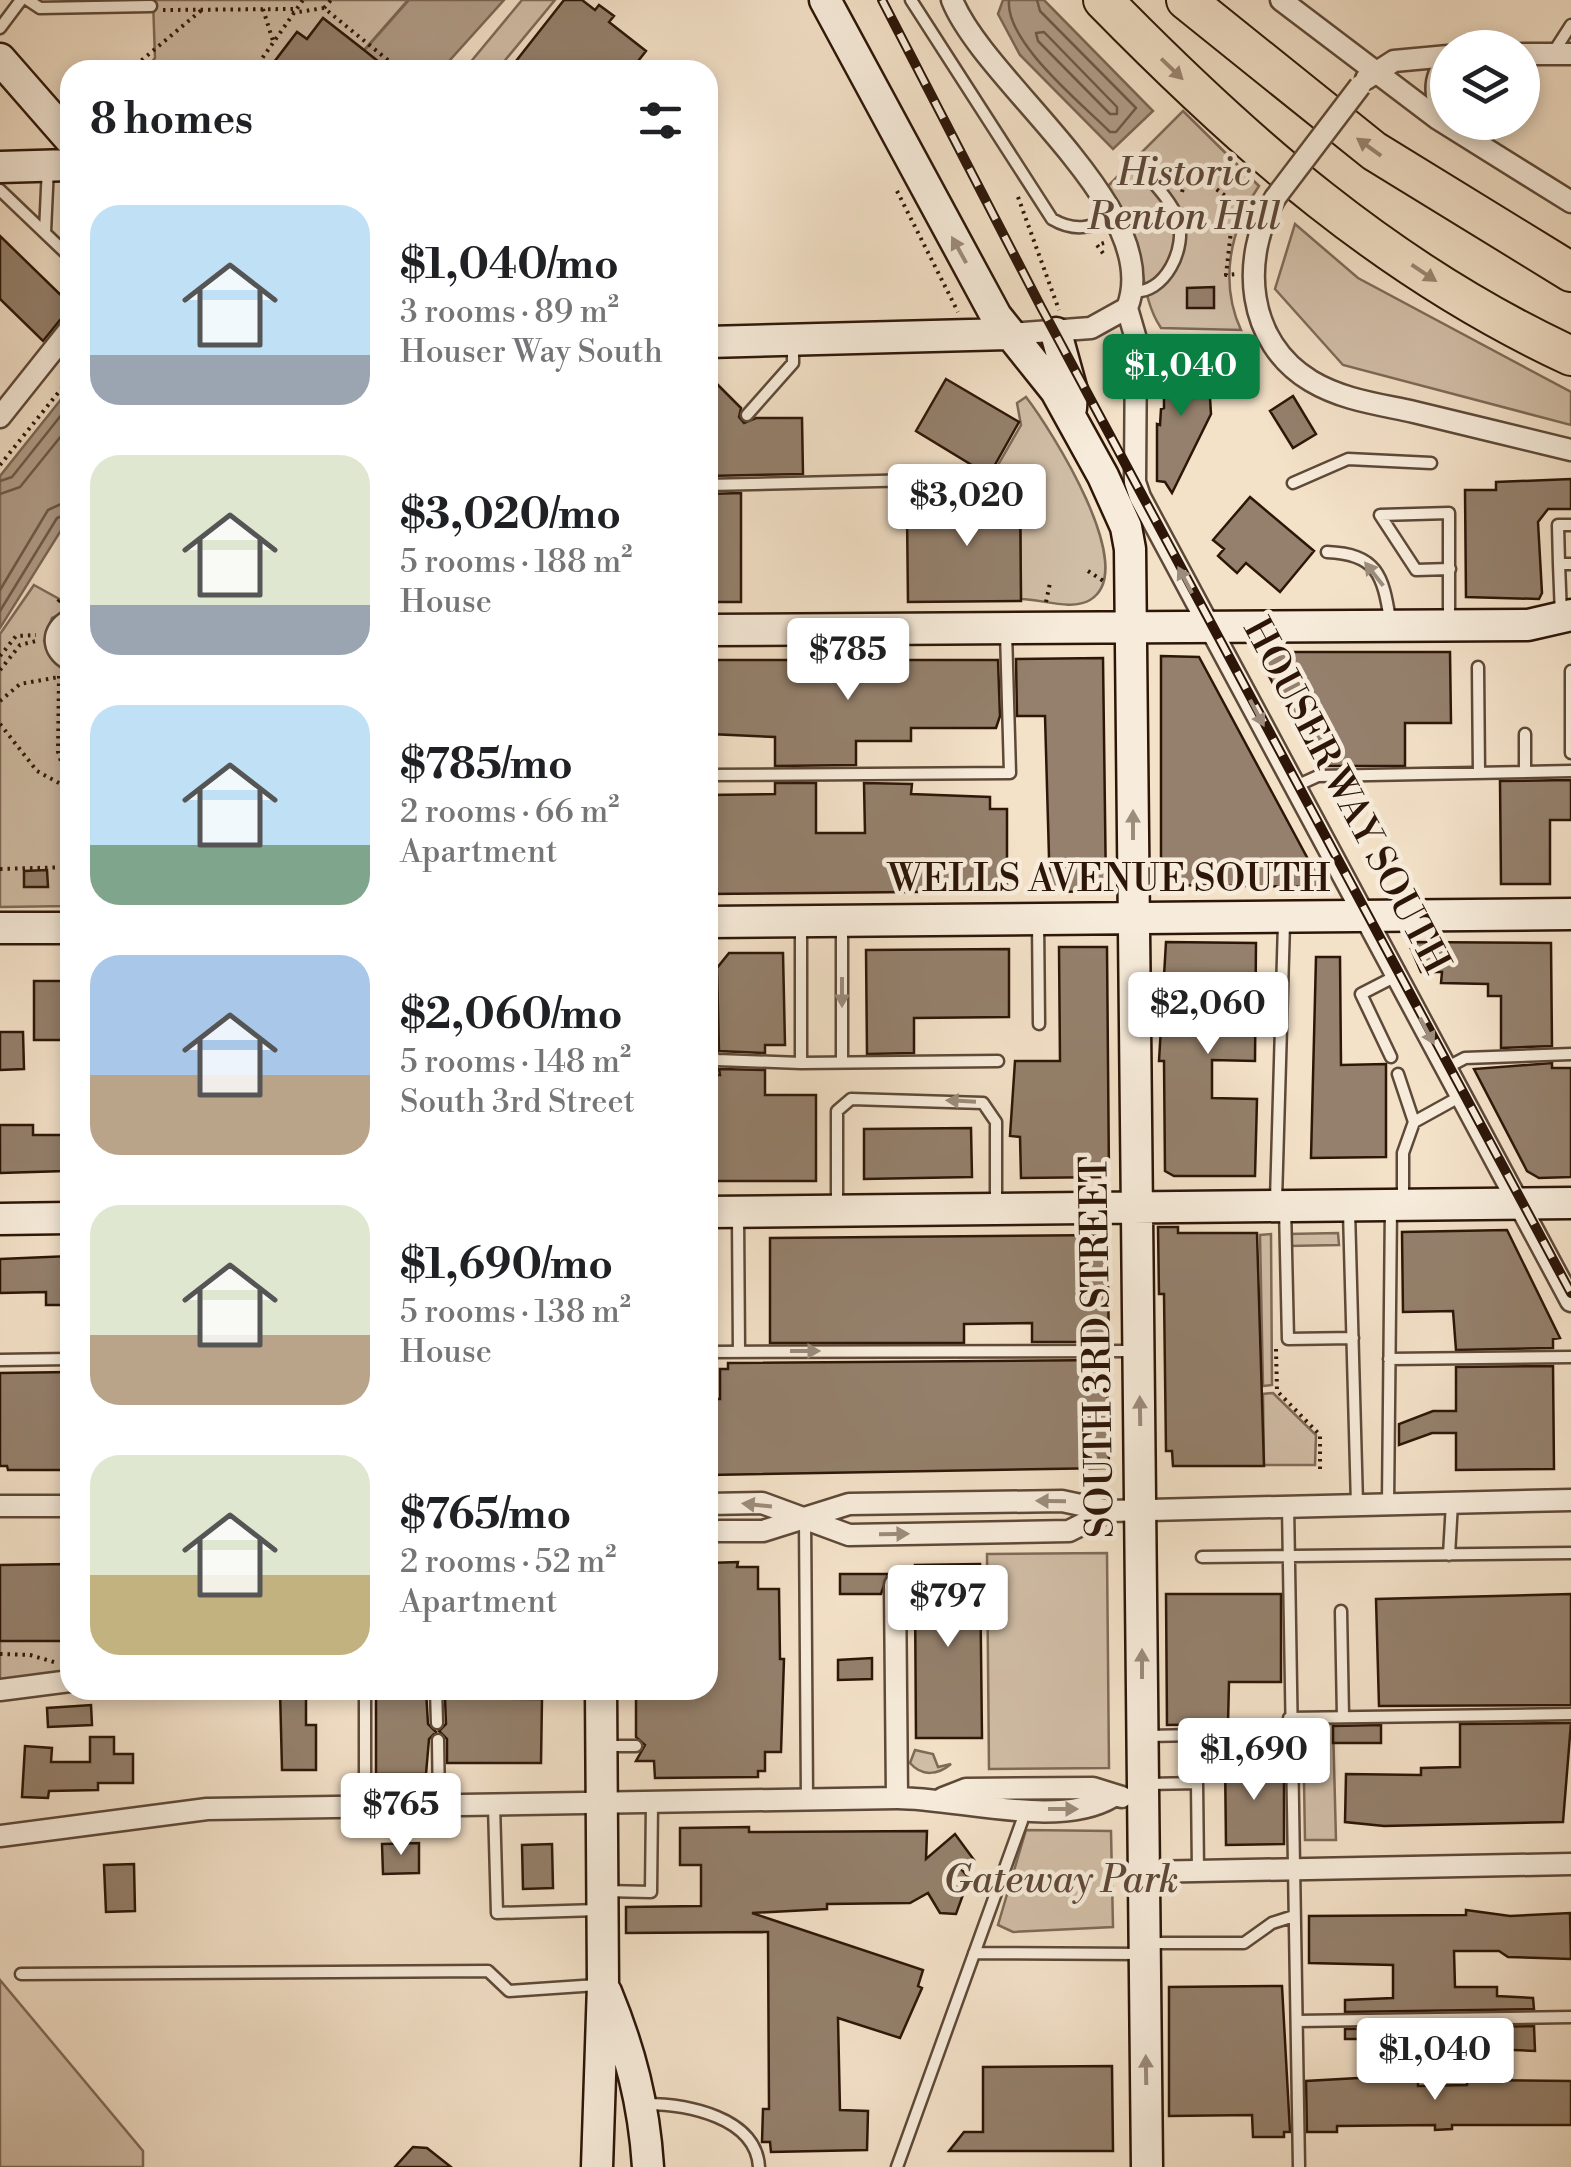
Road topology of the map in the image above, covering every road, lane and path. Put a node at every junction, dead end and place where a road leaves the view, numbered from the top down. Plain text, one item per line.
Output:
1 (25, 0) edge
2 (304, 0) edge
3 (324, 0) edge
4 (331, 0) edge
5 (825, 0) edge
6 (910, 0) edge
7 (952, 0) edge
8 (1103, 0) edge
9 (1186, 0) edge
10 (1200, 0) edge
11 (1281, 0) edge
12 (151, 6) joint
13 (204, 8) junction
14 (324, 8) junction
15 (263, 9) junction
16 (293, 11) junction
17 (1571, 25) edge
18 (0, 28) edge
19 (274, 40) junction
20 (1562, 54) edge
21 (1249, 55) junction
22 (0, 58) edge
23 (1430, 58) edge
24 (142, 60) edge
25 (261, 60) edge
26 (388, 60) edge
27 (1366, 79) junction
28 (1430, 115) edge
29 (60, 127) edge
30 (1472, 140) edge
31 (1134, 160) dead end
32 (23, 174) edge
33 (1013, 183) dead end
34 (1571, 202) edge
35 (1114, 217) junction
36 (1234, 222) dead end
37 (44, 232) junction
38 (1097, 245) dead end
39 (60, 247) edge
40 (1106, 258) dead end
41 (1571, 272) edge
42 (1236, 274) dead end
43 (1129, 300) junction
44 (1056, 333) junction
45 (1008, 334) junction
46 (793, 340) junction
47 (60, 342) edge
48 (718, 342) edge
49 (1571, 356) edge
50 (60, 390) edge
51 (747, 414) dead end
52 (1070, 416) junction
53 (0, 418) edge
54 (1571, 450) edge
55 (1431, 463) dead end
56 (0, 464) edge
57 (1003, 478) dead end
58 (1293, 482) dead end
59 (718, 485) edge
60 (1571, 525) edge
61 (1327, 552) dead end
62 (1565, 564) edge
63 (1450, 569) junction
64 (1088, 571) dead end
65 (1106, 582) dead end
66 (1050, 583) dead end
67 (1046, 602) dead end
68 (1568, 622) edge
69 (1391, 626) junction
70 (1449, 626) junction
71 (1211, 627) junction
72 (1006, 628) junction
73 (1132, 628) junction
74 (718, 630) edge
75 (27, 635) dead end
76 (39, 635) dead end
77 (0, 656) edge
78 (60, 665) edge
79 (1478, 667) dead end
80 (0, 670) edge
81 (1571, 671) edge
82 (0, 701) edge
83 (60, 717) edge
84 (0, 724) edge
85 (1525, 734) dead end
86 (1571, 753) edge
87 (60, 758) edge
88 (1571, 770) edge
89 (1526, 772) junction
90 (1479, 773) junction
91 (718, 775) edge
92 (60, 784) edge
93 (1296, 786) junction
94 (60, 868) edge
95 (0, 870) edge
96 (1571, 914) edge
97 (1366, 917) junction
98 (1284, 918) junction
99 (1134, 919) junction
100 (1038, 920) junction
101 (842, 921) junction
102 (718, 922) edge
103 (801, 922) junction
104 (0, 928) edge
105 (60, 928) edge
106 (1398, 976) junction
107 (1039, 1024) dead end
108 (1571, 1054) edge
109 (1391, 1057) dead end
110 (718, 1060) edge
111 (998, 1061) dead end
112 (842, 1062) junction
113 (802, 1063) junction
114 (1446, 1068) junction
115 (1398, 1074) dead end
116 (1462, 1096) junction
117 (1414, 1122) junction
118 (1571, 1203) edge
119 (1397, 1205) junction
120 (1520, 1205) junction
121 (1281, 1206) junction
122 (1349, 1206) junction
123 (1137, 1208) junction
124 (996, 1209) junction
125 (837, 1210) junction
126 (718, 1212) edge
127 (739, 1212) junction
128 (60, 1218) edge
129 (0, 1219) edge
130 (1571, 1301) edge
131 (1353, 1338) junction
132 (1139, 1350) junction
133 (739, 1351) junction
134 (718, 1352) edge
135 (1571, 1357) edge
136 (60, 1359) edge
137 (1389, 1359) junction
138 (0, 1360) edge
139 (1571, 1500) edge
140 (1452, 1503) junction
141 (718, 1504) edge
142 (1357, 1504) junction
143 (1388, 1504) junction
144 (1288, 1505) junction
145 (0, 1506) edge
146 (60, 1506) edge
147 (1141, 1509) junction
148 (1109, 1511) junction
149 (805, 1518) junction
150 (718, 1531) edge
151 (1571, 1553) edge
152 (1449, 1554) junction
153 (1290, 1556) junction
154 (1202, 1558) dead end
155 (896, 1585) dead end
156 (1341, 1611) dead end
157 (0, 1654) edge
158 (56, 1663) dead end
159 (60, 1682) edge
160 (0, 1690) edge
161 (365, 1700) edge
162 (436, 1700) edge
163 (601, 1700) edge
164 (1571, 1714) edge
165 (1289, 1718) junction
166 (1343, 1718) junction
167 (437, 1724) dead end
168 (1290, 1733) junction
169 (1142, 1736) junction
170 (438, 1740) dead end
171 (602, 1746) junction
172 (636, 1746) dead end
173 (1132, 1792) junction
174 (897, 1798) junction
175 (943, 1798) junction
176 (807, 1800) junction
177 (652, 1803) junction
178 (602, 1804) junction
179 (494, 1805) junction
180 (439, 1806) junction
181 (365, 1807) junction
182 (1021, 1809) junction
183 (0, 1836) edge
184 (1571, 1864) edge
185 (1293, 1870) junction
186 (1144, 1872) junction
187 (1198, 1872) junction
188 (602, 1901) junction
189 (1294, 1916) junction
190 (1144, 1948) junction
191 (974, 1953) junction
192 (21, 1974) dead end
193 (602, 1985) junction
194 (1571, 2017) edge
195 (1297, 2022) junction
196 (642, 2104) junction
197 (597, 2167) edge
198 (648, 2167) edge
199 (759, 2167) edge
200 (897, 2167) edge
201 (1147, 2167) edge
202 (1299, 2167) edge

1 - 12 lane
1 - 18 lane
2 - 16 path
3 - 14 path
4 - 14 path
45 -> 5 main road
6 - 35 lane
7 - 35 street
8 -> 49 highway
9 - 21 highway
10 - 21 highway
11 - 27 street
12 - 13 path
13 - 15 path
13 - 24 path
14 - 16 path
14 - 26 path
15 - 16 path
15 - 19 path
16 - 19 path
17 - 20 lane
19 - 25 path
41 -> 21 highway
22 - 29 main road
23 - 27 street
27 - 28 street
27 - 54 street, bridge
30 - 34 street
31 - 43 lane
32 - 37 lane
32 - 37 lane
33 - 44 path
35 - 43 street
36 - 42 path
37 - 39 lane
38 - 40 path
43 - 44 street
71 -> 43 street, HOUSER WAY SOUTH
44 - 45 street
44 - 52 main road
45 - 46 main road
45 - 52 main road
46 - 48 main road
46 - 51 lane
47 - 53 street
50 - 56 path
52 - 73 main road, SOUTH 3RD STREET
55 - 58 lane
57 - 59 lane
60 - 62 lane
69 -> 61 lane
62 - 68 lane
63 - 63 lane
63 - 70 lane
64 - 65 path
66 - 67 path
68 - 70 main road
69 - 70 main road
69 - 71 main road
71 - 73 main road
71 -> 93 street, HOUSER WAY SOUTH
72 - 73 main road
72 - 74 main road
72 - 91 lane
99 -> 73 main road, SOUTH 3RD STREET
75 - 77 path
76 - 80 path
78 - 82 path
79 - 90 lane
81 - 86 lane
83 - 87 path
84 - 92 path
85 - 89 lane
88 - 89 lane
89 - 90 lane
90 - 93 lane
93 - 97 street, HOUSER WAY SOUTH
94 - 95 path
96 - 97 main road, WELLS AVENUE SOUTH
97 - 98 main road, WELLS AVENUE SOUTH
97 - 106 street, HOUSER WAY SOUTH
98 - 99 main road, WELLS AVENUE SOUTH
98 - 121 lane
99 - 100 main road, WELLS AVENUE SOUTH
99 - 123 main road, SOUTH 3RD STREET
100 - 101 main road, WELLS AVENUE SOUTH
100 - 107 lane
101 - 103 main road, WELLS AVENUE SOUTH
101 -> 112 lane
102 - 103 main road, WELLS AVENUE SOUTH
103 - 113 lane
104 - 105 main road
106 - 109 lane
106 -> 114 street, HOUSER WAY SOUTH
108 - 114 lane
110 - 113 lane
111 - 112 lane
112 - 113 lane
114 - 116 street, HOUSER WAY SOUTH
115 - 117 lane
116 - 117 lane
116 - 120 street, HOUSER WAY SOUTH
117 - 119 lane
118 - 120 main road
119 - 120 main road
119 - 122 main road
119 - 137 lane
120 - 130 street, HOUSER WAY SOUTH
121 - 122 main road
121 - 123 main road
121 - 131 lane
122 - 131 lane
123 - 124 main road
123 - 132 main road, SOUTH 3RD STREET
124 - 125 main road
124 -> 125 lane
125 - 127 main road
126 - 127 main road
127 - 133 lane
128 - 129 main road
131 - 142 lane
133 -> 132 lane
147 -> 132 main road, SOUTH 3RD STREET
133 - 134 lane
135 - 137 lane
136 - 138 lane
137 - 143 lane
139 - 140 street
140 - 143 street
140 - 152 lane
149 -> 141 street
142 - 143 street
142 - 144 street
144 - 147 street
144 - 153 lane
145 - 146 street
147 - 148 street
169 -> 147 main road, SOUTH 3RD STREET
148 -> 149 street
149 -> 148 street
149 - 150 street
149 - 176 lane
151 - 152 lane
152 - 153 lane
153 - 154 lane
153 - 165 lane
155 - 174 street
156 - 166 lane
157 - 158 path
159 - 160 street
161 - 181 lane
162 - 167 lane
163 - 171 main road
164 - 166 lane
165 - 166 lane
165 - 168 lane
168 - 169 lane
168 - 185 lane
169 - 173 main road, SOUTH 3RD STREET
170 - 180 lane
171 - 172 lane
171 - 178 main road
173 - 175 street
182 -> 173 street
173 - 186 main road, SOUTH 3RD STREET
173 - 187 lane
174 - 175 street
174 - 176 street
175 - 182 street
176 - 177 street
177 - 178 street
177 - 188 lane
178 - 179 street
178 - 188 main road
179 - 180 street
179 - 188 lane
180 - 181 street
181 - 183 street
182 - 191 lane
184 - 185 street
185 - 187 street
185 - 189 lane
186 - 187 street
186 - 190 main road, SOUTH 3RD STREET
188 - 193 main road
189 - 190 lane
189 - 195 lane
190 - 191 lane
201 -> 190 main road, SOUTH 3RD STREET
191 - 200 lane
192 - 193 lane
193 - 196 main road
193 - 197 main road
194 - 195 lane
195 - 202 lane
196 - 198 main road
196 - 199 lane

